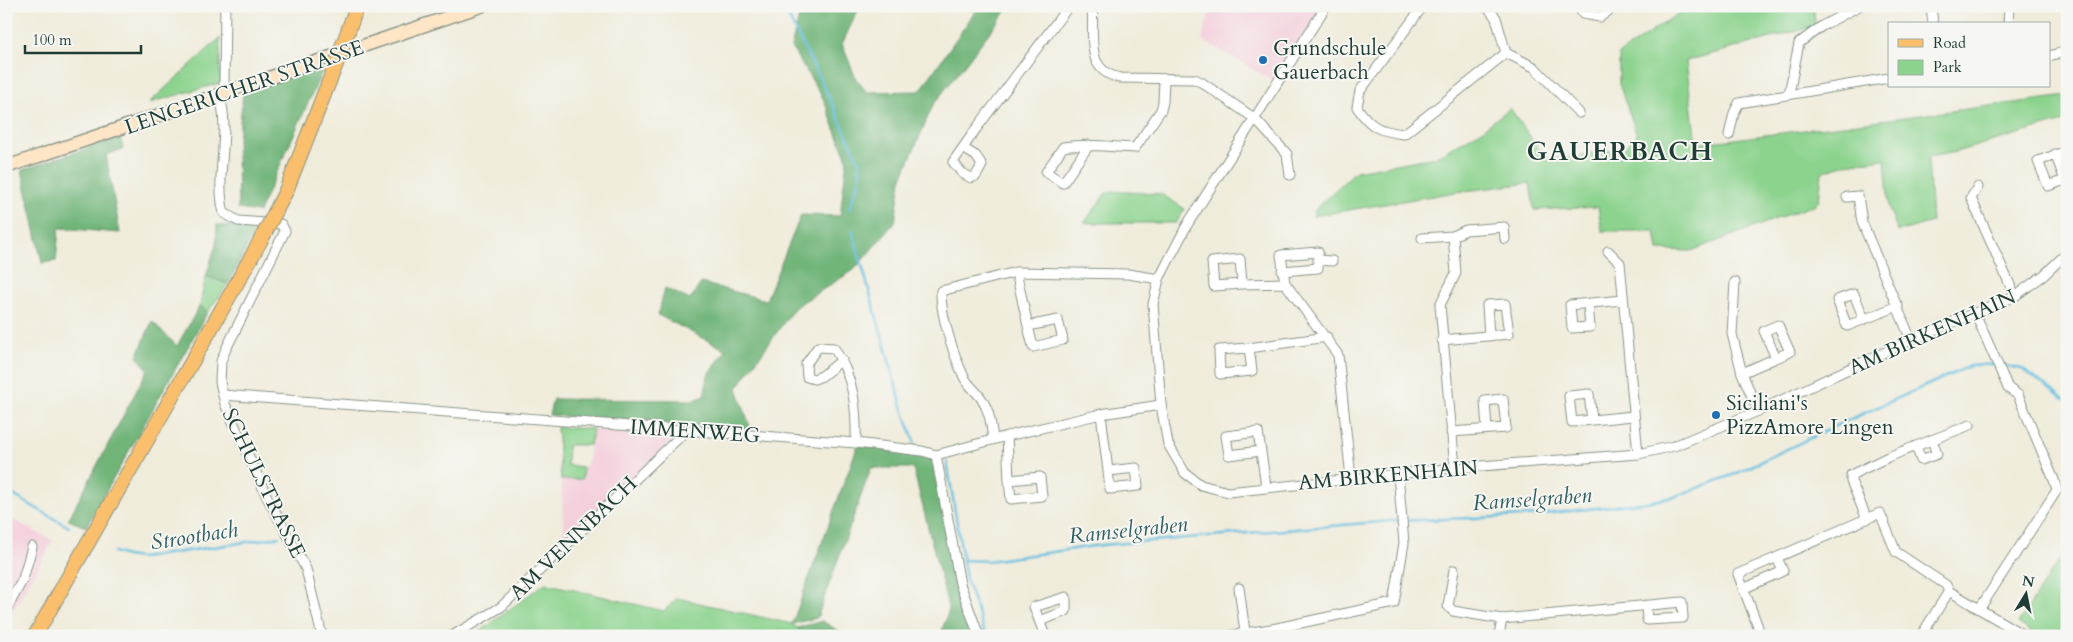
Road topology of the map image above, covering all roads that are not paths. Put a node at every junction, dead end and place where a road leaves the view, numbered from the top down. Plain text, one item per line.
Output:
1 (225, 6) edge
2 (357, 6) edge
3 (481, 6) edge
4 (1072, 6) edge
5 (1092, 6) edge
6 (1326, 6) edge
7 (1423, 6) edge
8 (1487, 6) edge
9 (1578, 6) edge
10 (1615, 6) edge
11 (1858, 6) edge
12 (1931, 6) edge
13 (2009, 6) edge
14 (1933, 22) edge
15 (2008, 22) edge
16 (2067, 51) edge
17 (1506, 53) junction
18 (2050, 56) edge
19 (1888, 78) edge
20 (1164, 79) junction
21 (223, 93) junction
22 (1788, 94) junction
23 (1579, 113) dead end
24 (1254, 118) junction
25 (1730, 135) dead end
26 (1089, 145) junction
27 (963, 148) dead end
28 (2067, 151) edge
29 (2055, 154) dead end
30 (6, 167) edge
31 (1290, 175) dead end
32 (1978, 187) dead end
33 (1847, 197) dead end
34 (1453, 236) junction
35 (1422, 238) dead end
36 (1505, 239) dead end
37 (1608, 251) dead end
38 (2067, 253) edge
39 (1318, 260) junction
40 (1332, 261) dead end
41 (1282, 271) junction
42 (1016, 272) junction
43 (1159, 279) junction
44 (1735, 282) dead end
45 (1285, 283) junction
46 (1242, 284) dead end
47 (2015, 296) junction
48 (1623, 300) junction
49 (1588, 303) dead end
50 (1898, 306) junction
51 (1975, 313) junction
52 (1864, 319) dead end
53 (1028, 326) dead end
54 (1489, 336) dead end
55 (1327, 337) junction
56 (1442, 340) junction
57 (1911, 340) junction
58 (1249, 348) dead end
59 (1776, 358) dead end
60 (842, 360) dead end
61 (1742, 373) junction
62 (222, 395) junction
63 (1161, 405) junction
64 (1758, 411) junction
65 (1101, 414) junction
66 (1634, 416) junction
67 (1592, 420) dead end
68 (1970, 425) dead end
69 (1488, 429) dead end
70 (687, 430) junction
71 (1451, 432) junction
72 (1007, 436) junction
73 (993, 439) junction
74 (1932, 440) junction
75 (856, 443) junction
76 (1916, 446) junction
77 (1261, 451) dead end
78 (1638, 454) junction
79 (936, 455) junction
80 (1455, 468) junction
81 (1108, 471) dead end
82 (1398, 474) junction
83 (1351, 478) junction
84 (1009, 480) dead end
85 (1266, 486) junction
86 (1867, 519) junction
87 (32, 547) dead end
88 (1777, 558) junction
89 (1454, 570) dead end
90 (1239, 588) dead end
91 (1743, 589) junction
92 (1949, 591) junction
93 (1646, 606) dead end
94 (1980, 608) junction
95 (6, 610) edge
96 (1502, 619) junction
97 (1040, 621) dead end
98 (1758, 627) dead end
99 (1245, 632) junction
100 (35, 636) edge
101 (322, 636) edge
102 (452, 636) edge
103 (979, 636) edge
104 (1045, 636) edge
105 (1228, 636) edge
106 (1499, 636) edge
107 (1921, 636) edge
108 (2025, 636) edge

1 - 21 street, SCHULSTRASSE
2 - 100 main road, bridge
3 - 21 main road, LENGERICHER STRASSE
4 - 27 street
5 - 20 street
6 - 24 street, AM BIRKENHAIN
7 - 17 street
8 - 17 street
9 - 10 street
11 - 22 street
12 - 14 street
13 - 15 street
16 - 18 street
17 - 23 street
19 - 22 street
20 - 24 street
20 - 26 street
21 - 30 main road, LENGERICHER STRASSE
21 - 62 street, SCHULSTRASSE
22 - 25 street
24 - 31 street
24 - 43 street, AM BIRKENHAIN
26 - 26 street
28 - 29 street
32 - 47 street
33 - 50 street
34 - 35 street
34 - 36 street
34 - 56 street
37 - 48 street
38 - 47 street, AM BIRKENHAIN
39 - 40 street
39 - 41 street
39 - 41 street
41 - 45 street
42 - 43 street
42 - 53 street
42 - 73 street
43 - 63 street, AM BIRKENHAIN
44 - 61 street
45 - 46 street
45 - 55 street
47 - 51 street, AM BIRKENHAIN
48 - 49 street
48 - 66 street
50 - 52 street
50 - 57 street
51 - 57 street, AM BIRKENHAIN
51 - 94 street
54 - 56 street
55 - 58 street
55 - 83 street
56 - 71 street
57 - 64 street, AM BIRKENHAIN
59 - 61 street
60 - 75 street
61 - 64 street
62 - 70 street, IMMENWEG
62 - 101 street, SCHULSTRASSE
63 - 65 street, IMMENWEG
63 - 85 street, AM BIRKENHAIN
64 - 78 street, AM BIRKENHAIN
65 - 72 street, IMMENWEG
65 - 81 street
66 - 67 street
66 - 78 street
68 - 74 street
69 - 71 street
70 - 75 street, IMMENWEG
70 - 102 street, AM VENNBACH
71 - 80 street
72 - 73 street, IMMENWEG
72 - 84 street
73 - 79 street, IMMENWEG
74 - 76 street
74 - 76 street
75 - 79 street, IMMENWEG
76 - 86 street
77 - 85 street
78 - 80 street, AM BIRKENHAIN
79 - 103 street
80 - 82 street, AM BIRKENHAIN
82 - 83 street, AM BIRKENHAIN
82 - 99 street
83 - 85 street, AM BIRKENHAIN
86 - 88 street
86 - 92 street
87 - 95 street
88 - 91 street
88 - 91 street
89 - 96 street
90 - 99 street
91 - 98 street
92 - 94 street
92 - 107 street
93 - 96 street
94 - 108 street
96 - 106 street
97 - 104 street
99 - 105 street

